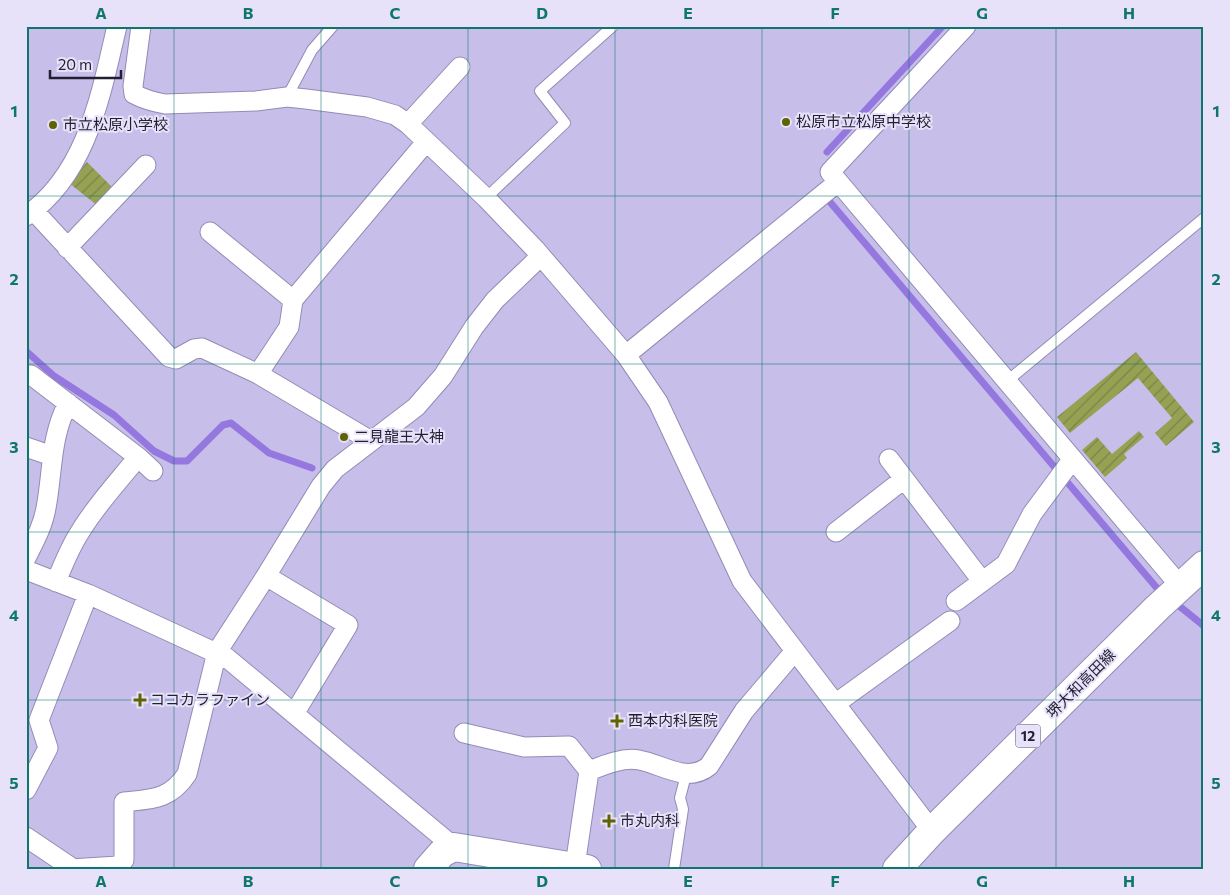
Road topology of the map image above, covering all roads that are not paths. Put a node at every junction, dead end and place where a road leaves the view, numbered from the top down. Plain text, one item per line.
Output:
1 (117, 26) edge
2 (141, 26) edge
3 (333, 26) edge
4 (613, 26) edge
5 (966, 26) edge
6 (460, 67) dead end
7 (287, 97) junction
8 (408, 124) junction
9 (426, 142) junction
10 (146, 165) dead end
11 (838, 182) junction
12 (486, 198) junction
13 (30, 214) edge
14 (1204, 218) edge
15 (210, 232) dead end
16 (67, 248) junction
17 (541, 256) junction
18 (293, 300) junction
19 (626, 355) junction
20 (258, 374) junction
21 (31, 375) dead end
22 (1006, 382) junction
23 (68, 403) junction
24 (371, 441) junction
25 (26, 446) edge
26 (52, 456) junction
27 (138, 457) junction
28 (889, 459) dead end
29 (1070, 464) junction
30 (153, 471) dead end
31 (904, 479) junction
32 (836, 532) dead end
33 (26, 558) edge
34 (1204, 565) edge
35 (26, 570) edge
36 (266, 576) junction
37 (982, 581) junction
38 (56, 582) junction
39 (1181, 587) junction
40 (88, 594) junction
41 (956, 601) dead end
42 (950, 621) dead end
43 (217, 652) junction
44 (794, 652) junction
45 (835, 704) junction
46 (294, 714) junction
47 (464, 733) dead end
48 (590, 771) junction
49 (686, 774) junction
50 (26, 790) edge
51 (932, 831) junction
52 (26, 837) edge
53 (454, 847) junction
54 (71, 868) edge
55 (581, 868) edge
56 (428, 869) edge
57 (674, 869) edge
58 (896, 869) edge

1 - 13 street
2 - 7 street
3 - 7 lane
4 - 12 lane
5 - 11 street
6 - 8 street
7 - 8 street
8 - 9 street
9 - 12 street
9 - 18 street
10 - 16 street
11 - 19 street
11 - 22 street
12 - 17 street
13 - 16 street
14 - 22 lane
15 - 18 street
16 - 20 street
17 - 19 street
17 - 24 street
18 - 20 street
19 - 44 street
20 - 24 street
21 - 23 street
22 - 29 street
23 - 26 street
23 - 27 street
24 - 36 street
25 - 26 street
26 - 33 street
27 - 30 street
27 - 38 street
28 - 31 street
29 - 37 street
29 - 39 street
31 - 32 street
31 - 37 street
34 - 39 main road, 堺大和高田線 / 12
35 - 38 street
36 - 43 street
36 - 46 street
37 - 41 street
38 - 40 street
39 - 51 main road, 堺大和高田線 / 12
40 - 43 street
40 - 50 street
42 - 45 street
43 - 46 street
43 - 54 street
44 - 45 street
44 - 49 street
45 - 51 street
46 - 53 street
47 - 48 street
48 - 49 street
48 - 55 street
49 - 57 lane
51 - 58 main road, 堺大和高田線 / 12
52 - 54 street
53 - 55 main road
53 - 56 main road

